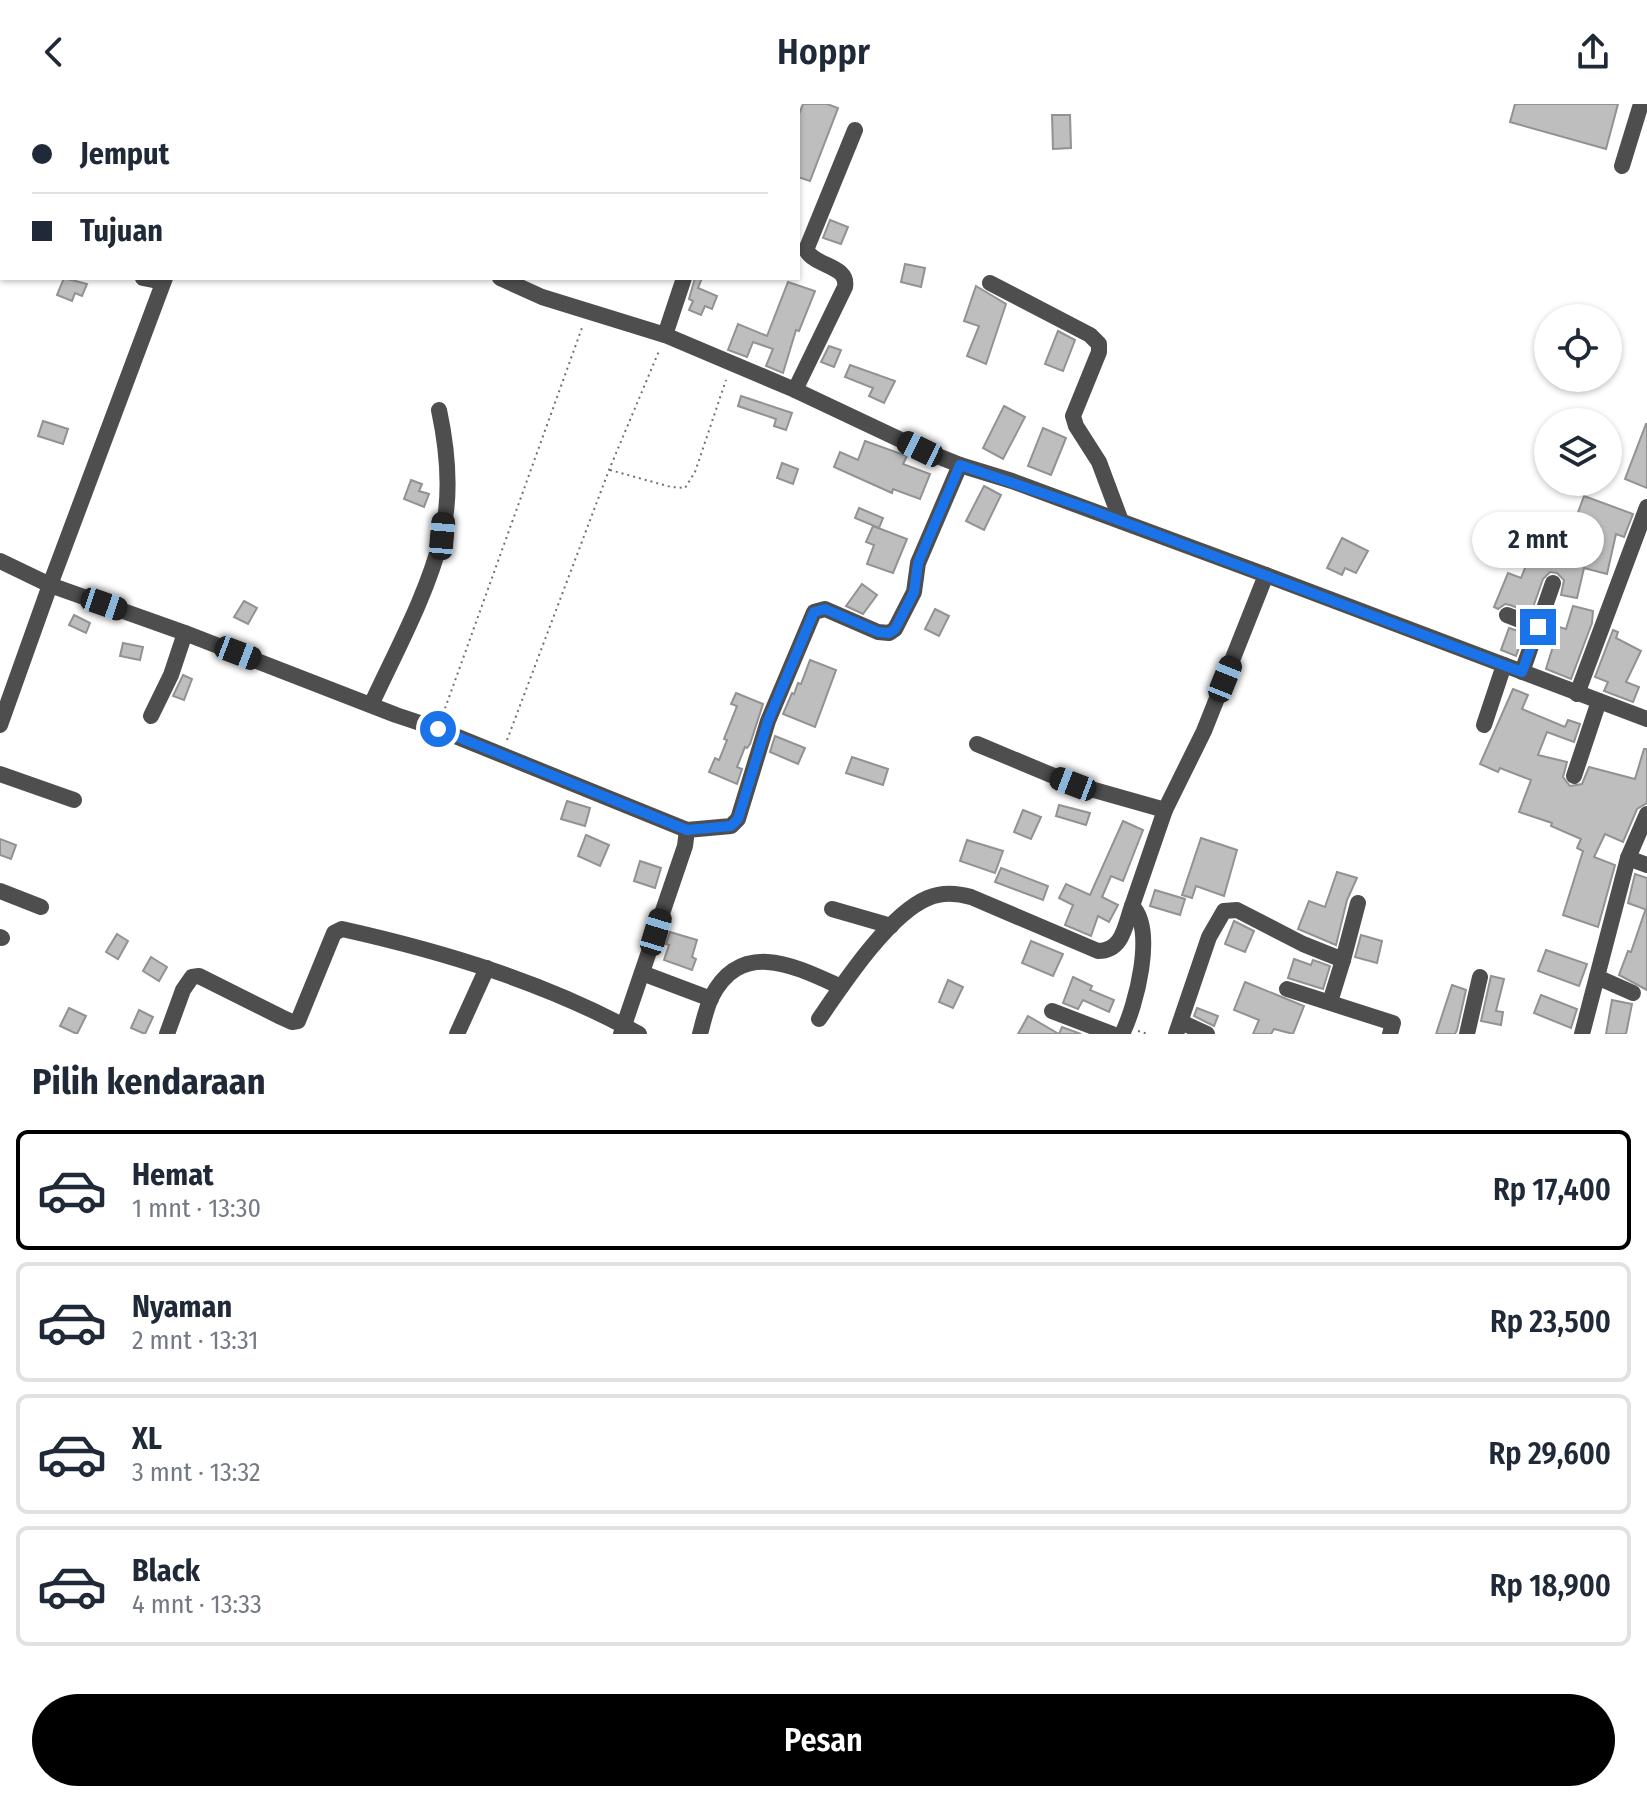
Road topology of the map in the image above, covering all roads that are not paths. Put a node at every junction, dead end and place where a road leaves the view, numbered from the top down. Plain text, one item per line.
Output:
1 (1641, 104) edge
2 (855, 130) dead end
3 (1622, 166) dead end
4 (164, 280) edge
5 (504, 280) edge
6 (683, 280) edge
7 (990, 283) dead end
8 (665, 335) junction
9 (795, 390) junction
10 (439, 410) dead end
11 (960, 465) junction
12 (1647, 507) edge
13 (1121, 521) junction
14 (0, 561) edge
15 (1266, 575) junction
16 (1553, 583) dead end
17 (50, 585) junction
18 (1507, 615) dead end
19 (1538, 627) junction
20 (185, 633) junction
21 (1504, 665) junction
22 (1522, 672) junction
23 (7, 677) edge
24 (1577, 694) junction
25 (1599, 701) junction
26 (371, 705) junction
27 (151, 716) dead end
28 (1647, 719) edge
29 (0, 725) edge
30 (1484, 725) dead end
31 (977, 744) dead end
32 (0, 774) edge
33 (1574, 776) dead end
34 (74, 800) dead end
35 (1165, 810) junction
36 (1647, 814) edge
37 (687, 830) junction
38 (1628, 858) junction
39 (1647, 865) edge
40 (0, 891) edge
41 (1358, 903) dead end
42 (1132, 906) junction
43 (41, 907) dead end
44 (832, 909) dead end
45 (891, 926) junction
46 (1343, 960) junction
47 (487, 968) junction
48 (642, 973) junction
49 (1480, 977) dead end
50 (1597, 977) junction
51 (841, 987) junction
52 (1287, 989) dead end
53 (1633, 993) dead end
54 (711, 999) junction
55 (1330, 1002) junction
56 (1052, 1011) dead end
57 (819, 1019) dead end
58 (1178, 1028) edge
59 (628, 1031) edge
60 (167, 1034) edge
61 (457, 1034) edge
62 (700, 1034) edge
63 (1112, 1034) edge
64 (1122, 1034) edge
65 (1207, 1034) edge
66 (1390, 1034) edge
67 (1467, 1034) edge
68 (1582, 1034) edge

1 - 3 street
2 - 9 street
4 - 17 street
5 - 8 street
6 - 8 street
7 - 13 street
8 - 9 street
9 - 11 street
10 - 26 street
11 - 13 street
11 - 37 street
12 - 24 street
13 - 15 street
14 - 17 street
15 - 21 street
15 - 35 street
16 - 19 street
17 - 20 street
17 - 23 street
18 - 19 street
19 - 22 street
20 - 26 street
20 - 27 street
21 - 22 street
21 - 30 street
22 - 24 street
23 - 29 street
24 - 25 street
25 - 28 street
25 - 33 street
26 - 37 street
31 - 35 street
32 - 34 street
35 - 42 street
36 - 38 street
37 - 48 street
38 - 39 street
38 - 50 street
40 - 43 street
41 - 46 street
42 - 45 street
42 - 64 street
44 - 45 street
45 - 51 street
46 - 55 street
46 - 58 street
47 - 59 street
47 - 60 street
47 - 61 street
48 - 54 street
48 - 59 street
49 - 67 street
50 - 53 street
50 - 68 street
51 - 54 street
51 - 57 street
52 - 55 street
54 - 62 street
55 - 66 street
56 - 63 street
58 - 65 street

